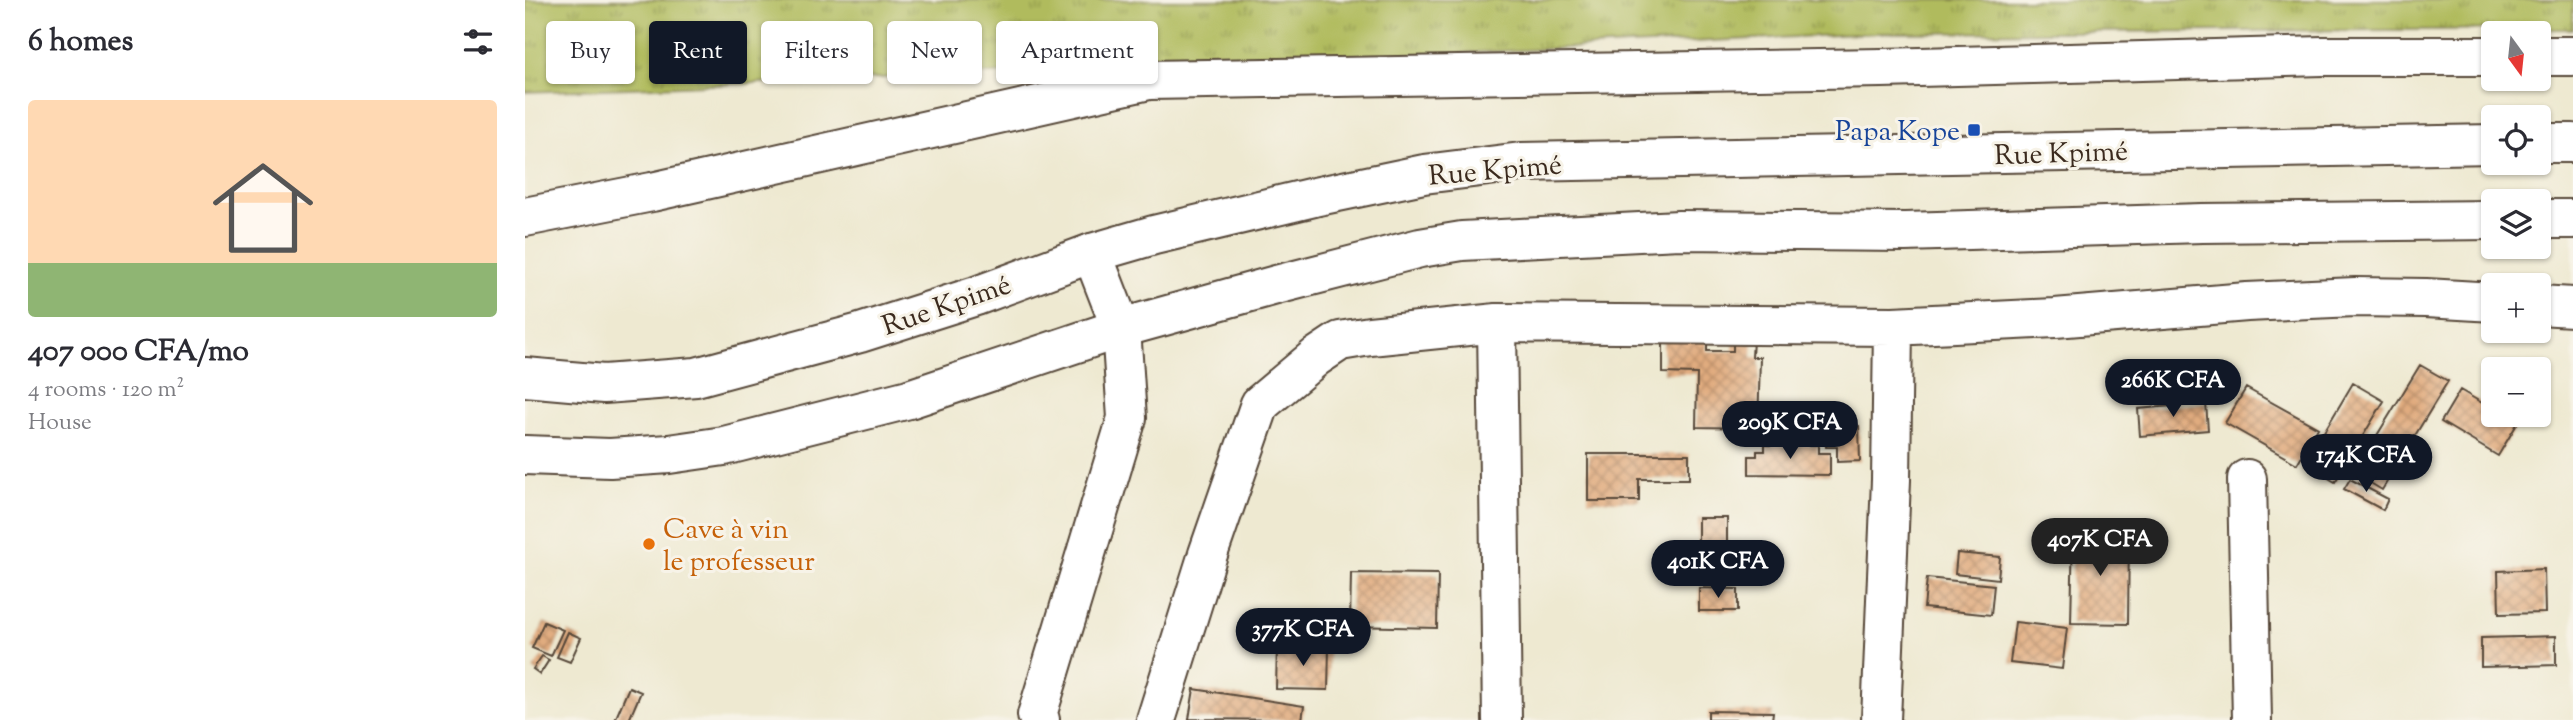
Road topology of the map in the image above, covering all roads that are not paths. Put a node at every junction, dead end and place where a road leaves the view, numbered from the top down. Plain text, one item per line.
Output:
1 (2481, 56) edge
2 (2551, 56) edge
3 (2573, 56) edge
4 (2551, 143) edge
5 (2573, 143) edge
6 (2481, 144) edge
7 (525, 217) edge
8 (2551, 219) edge
9 (2573, 219) edge
10 (2481, 220) edge
11 (1091, 253) junction
12 (2481, 301) edge
13 (2551, 306) edge
14 (2573, 307) edge
15 (1497, 323) junction
16 (1893, 326) junction
17 (1121, 328) junction
18 (525, 377) edge
19 (525, 454) edge
20 (2247, 479) dead end
21 (1040, 720) edge
22 (1156, 720) edge
23 (1502, 720) edge
24 (1881, 720) edge
25 (2252, 720) edge

1 - 7 main road
2 - 3 main road
4 - 5 main road
6 - 11 main road, Rue Kpimé
8 - 9 main road
10 - 17 main road
11 - 17 main road
11 - 18 main road, Rue Kpimé
12 - 16 main road
13 - 14 main road
15 - 16 main road
15 - 22 main road
15 - 23 main road
16 - 24 main road
17 - 19 main road
17 - 21 main road
20 - 25 main road

